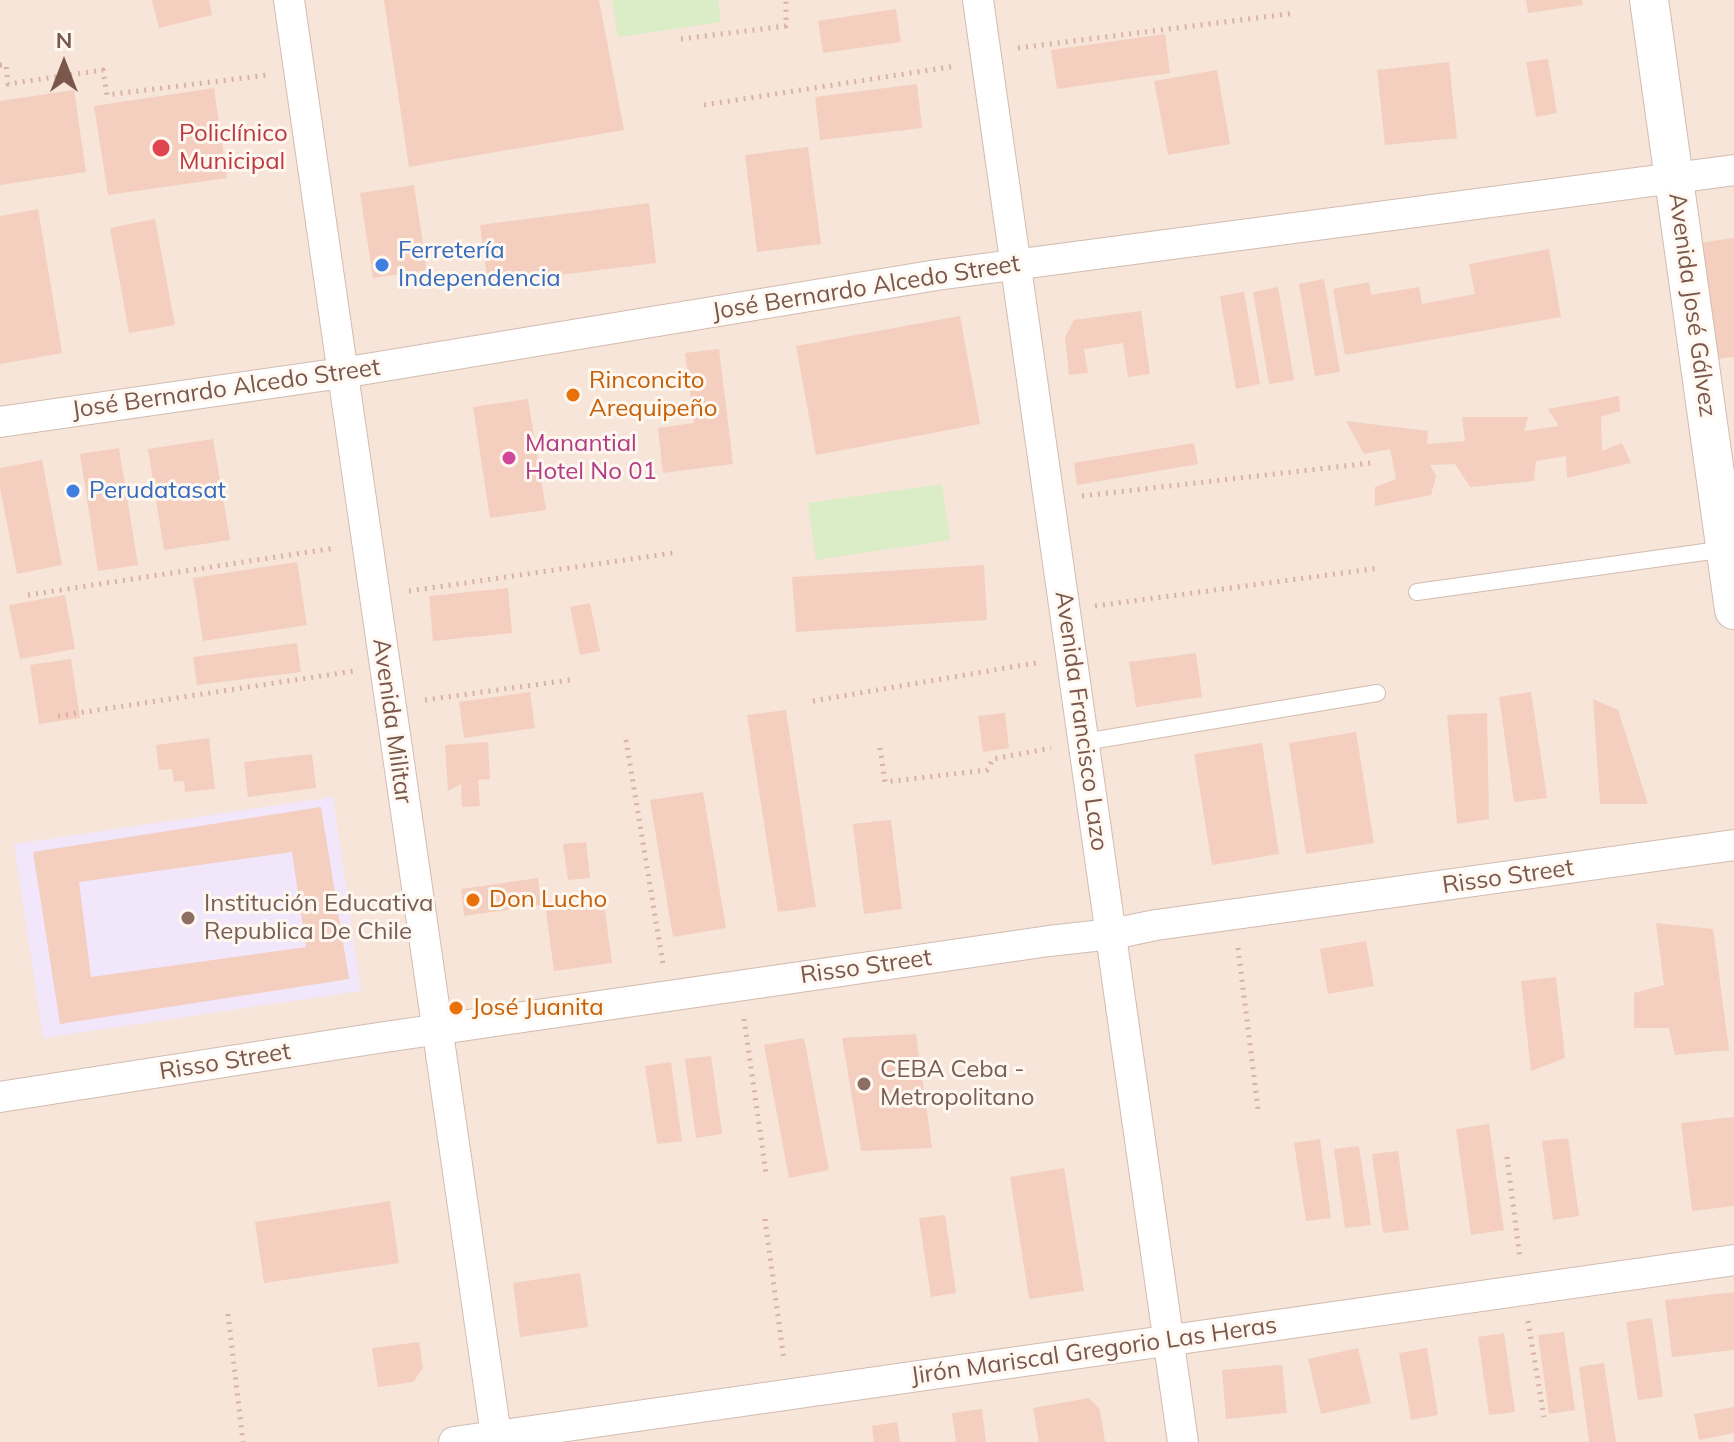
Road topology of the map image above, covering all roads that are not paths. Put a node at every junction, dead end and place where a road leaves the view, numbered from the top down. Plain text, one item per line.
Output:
1 (289, 0) edge
2 (978, 0) edge
3 (1649, 0) edge
4 (1734, 170) edge
5 (1675, 179) junction
6 (1016, 265) junction
7 (342, 373) junction
8 (0, 422) edge
9 (1726, 549) junction
10 (1417, 592) dead end
11 (1734, 610) edge
12 (1377, 693) dead end
13 (1084, 742) junction
14 (1734, 845) edge
15 (1112, 934) junction
16 (437, 1029) junction
17 (0, 1097) edge
18 (1734, 1260) edge
19 (1170, 1340) junction
20 (497, 1439) edge
21 (454, 1442) edge
22 (1183, 1442) edge

1 - 7 street, Avenida Militar
2 - 6 street, Avenida Francisco Lazo
3 - 5 street, Avenida José Gálvez
4 - 5 street, José Bernardo Alcedo Street
5 - 6 street, José Bernardo Alcedo Street
5 - 9 street, Avenida José Gálvez
6 - 7 street, José Bernardo Alcedo Street
6 - 13 street, Avenida Francisco Lazo
7 - 8 street, José Bernardo Alcedo Street
7 - 16 street, Avenida Militar
9 - 10 lane
9 - 11 street, Avenida José Gálvez
12 - 13 lane
13 - 15 street, Avenida Francisco Lazo
14 - 15 street, Risso Street
15 - 16 street, Risso Street
15 - 19 street, Avenida Francisco Lazo
16 - 17 street, Risso Street
16 - 20 street, Avenida Militar
18 - 19 street, Jirón Mariscal Gregorio Las Heras
19 - 20 street, Jirón Mariscal Gregorio Las Heras
19 - 22 street, Avenida Francisco Lazo
20 - 21 street, Jirón Mariscal Gregorio Las Heras

